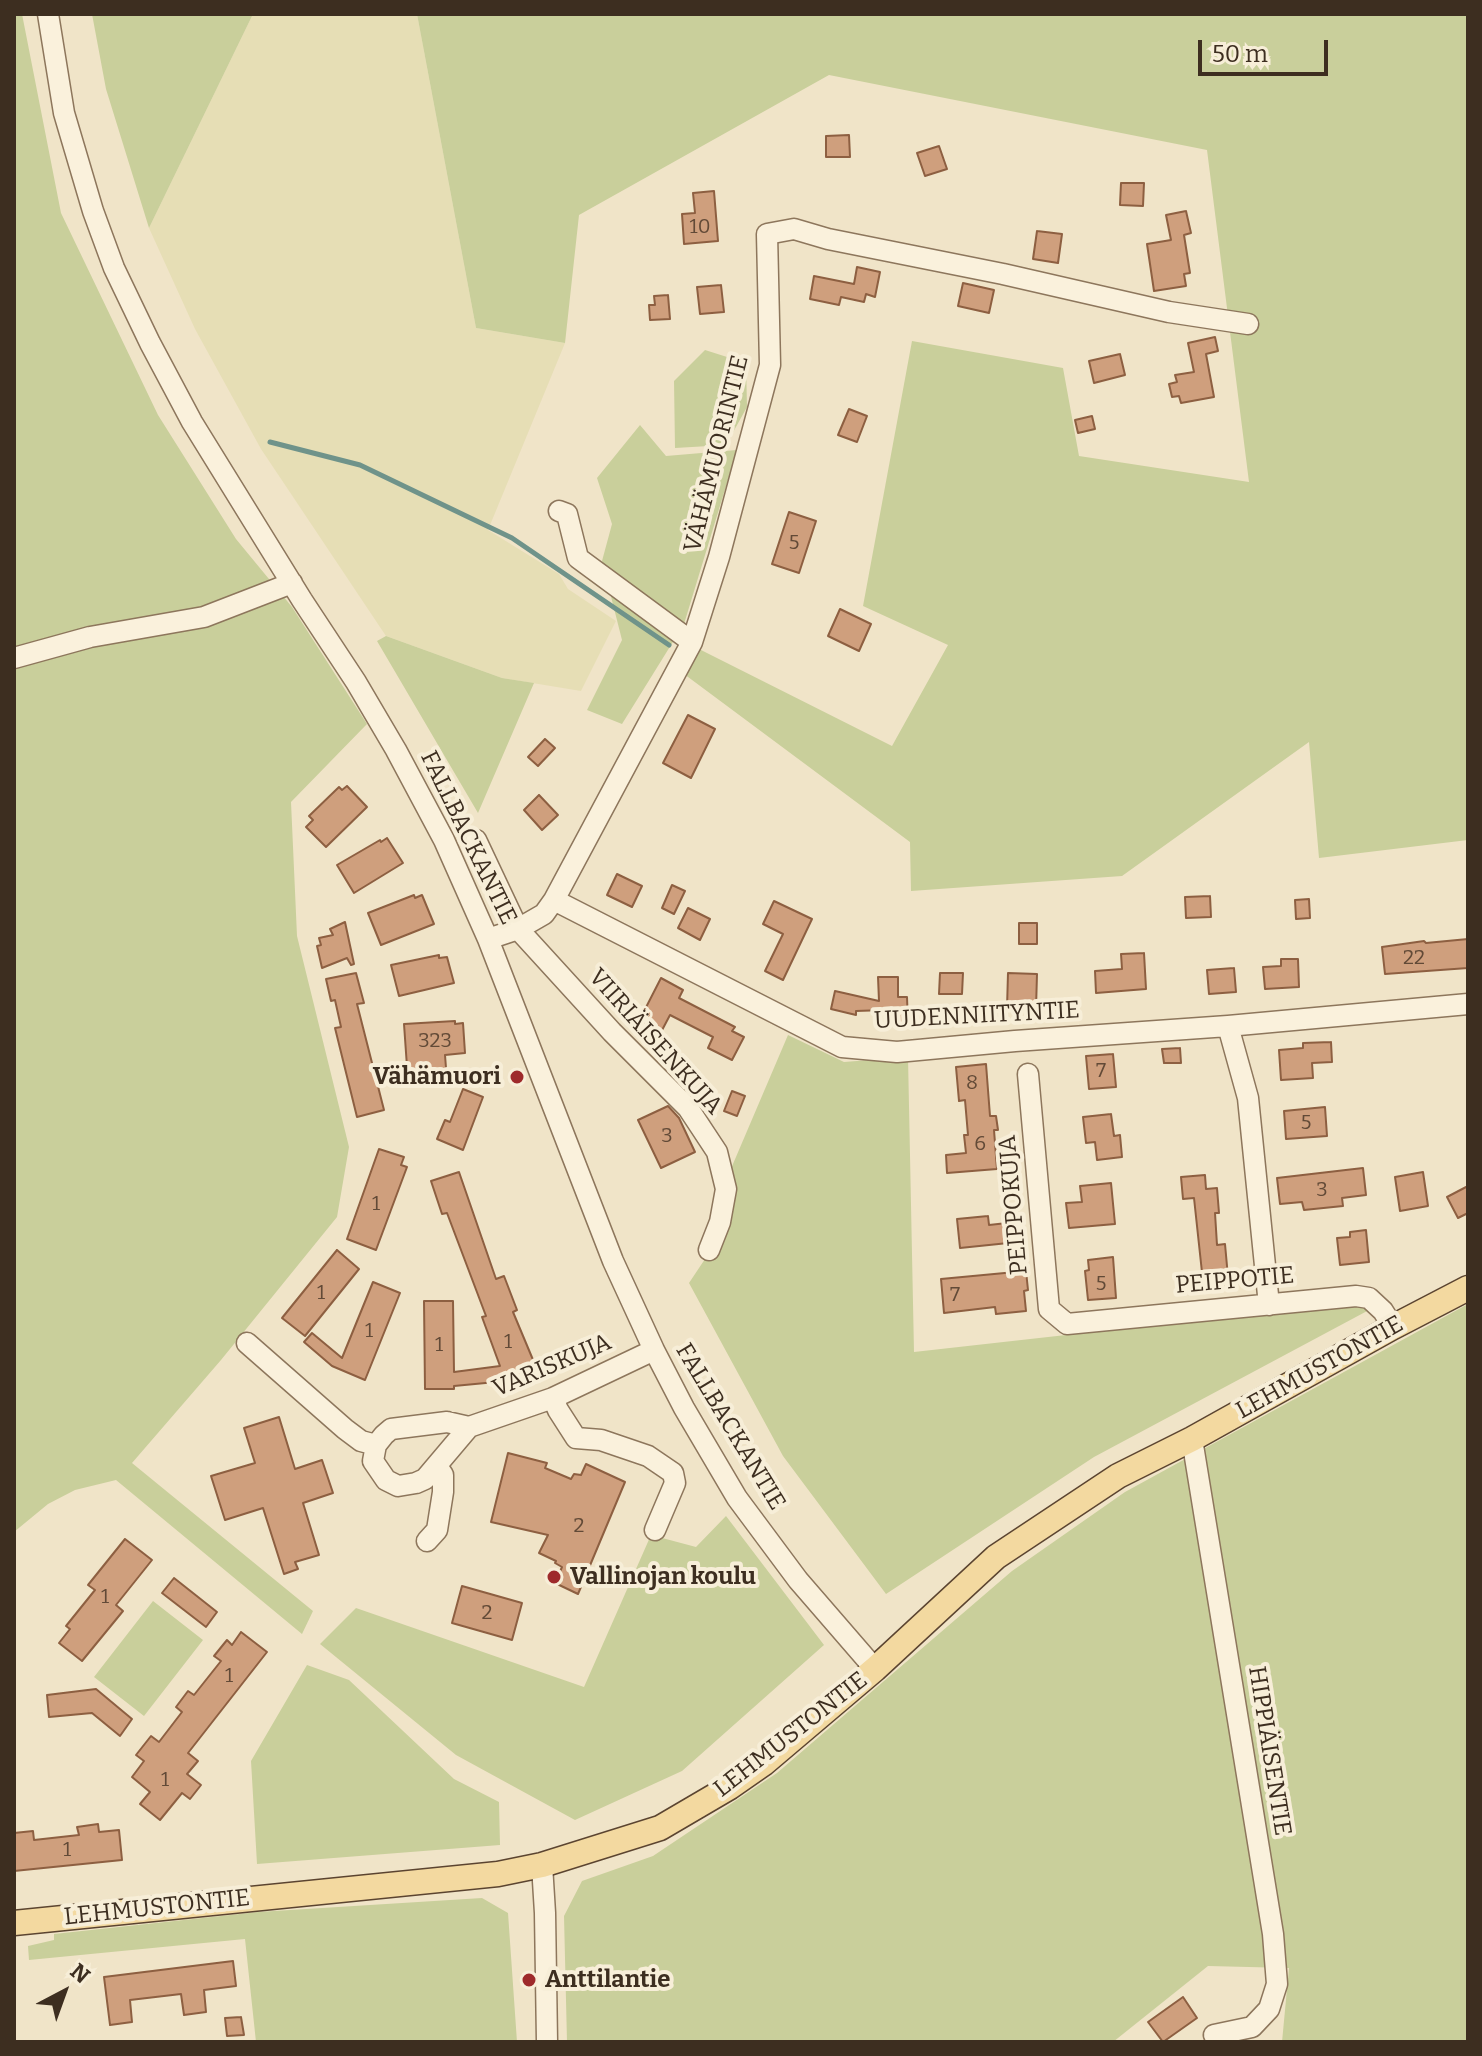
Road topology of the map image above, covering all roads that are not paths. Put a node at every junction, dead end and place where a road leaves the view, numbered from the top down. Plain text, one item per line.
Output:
1 (48, 14) edge
2 (1248, 324) dead end
3 (559, 511) dead end
4 (292, 583) junction
5 (692, 642) junction
6 (14, 658) edge
7 (476, 840) dead end
8 (554, 900) junction
9 (518, 929) junction
10 (488, 939) junction
11 (1468, 1004) edge
12 (1228, 1026) junction
13 (1028, 1074) dead end
14 (709, 1250) dead end
15 (1468, 1288) edge
16 (1269, 1305) junction
17 (1067, 1324) joint
18 (1393, 1327) junction
19 (247, 1343) dead end
20 (654, 1350) junction
21 (553, 1398) junction
22 (469, 1427) junction
23 (1192, 1439) junction
24 (376, 1445) junction
25 (437, 1466) junction
26 (655, 1530) dead end
27 (427, 1541) dead end
28 (875, 1669) junction
29 (542, 1865) junction
30 (14, 1923) edge
31 (1214, 2035) dead end
32 (547, 2042) edge

1 - 4 street, FALLBACKANTIE
2 - 5 street, VÄHÄMUORINTIE
3 - 5 street
4 - 6 street
4 - 10 street, FALLBACKANTIE
5 - 8 street, VÄHÄMUORINTIE
7 - 9 street, VIIRIÄISENKUJA
8 - 9 street
8 - 12 street, UUDENNIITYNTIE
9 - 10 street
9 - 14 street, VIIRIÄISENKUJA
10 - 20 street, FALLBACKANTIE
11 - 12 street, UUDENNIITYNTIE
12 - 16 street
13 - 17 street, PEIPPOKUJA
15 - 18 main road, LEHMUSTONTIE
16 - 17 street, PEIPPOTIE
16 - 18 street, PEIPPOTIE
18 - 23 main road, LEHMUSTONTIE
19 - 24 street
20 - 21 street, VARISKUJA
20 - 28 street, FALLBACKANTIE
21 - 22 street, VARISKUJA
21 - 26 street
22 - 24 street
22 - 25 street
23 - 28 main road, LEHMUSTONTIE
23 - 31 street, HIPPIÄISENTIE
24 - 25 street
25 - 27 street
28 - 29 main road, LEHMUSTONTIE
29 - 30 main road, LEHMUSTONTIE
29 - 32 street

